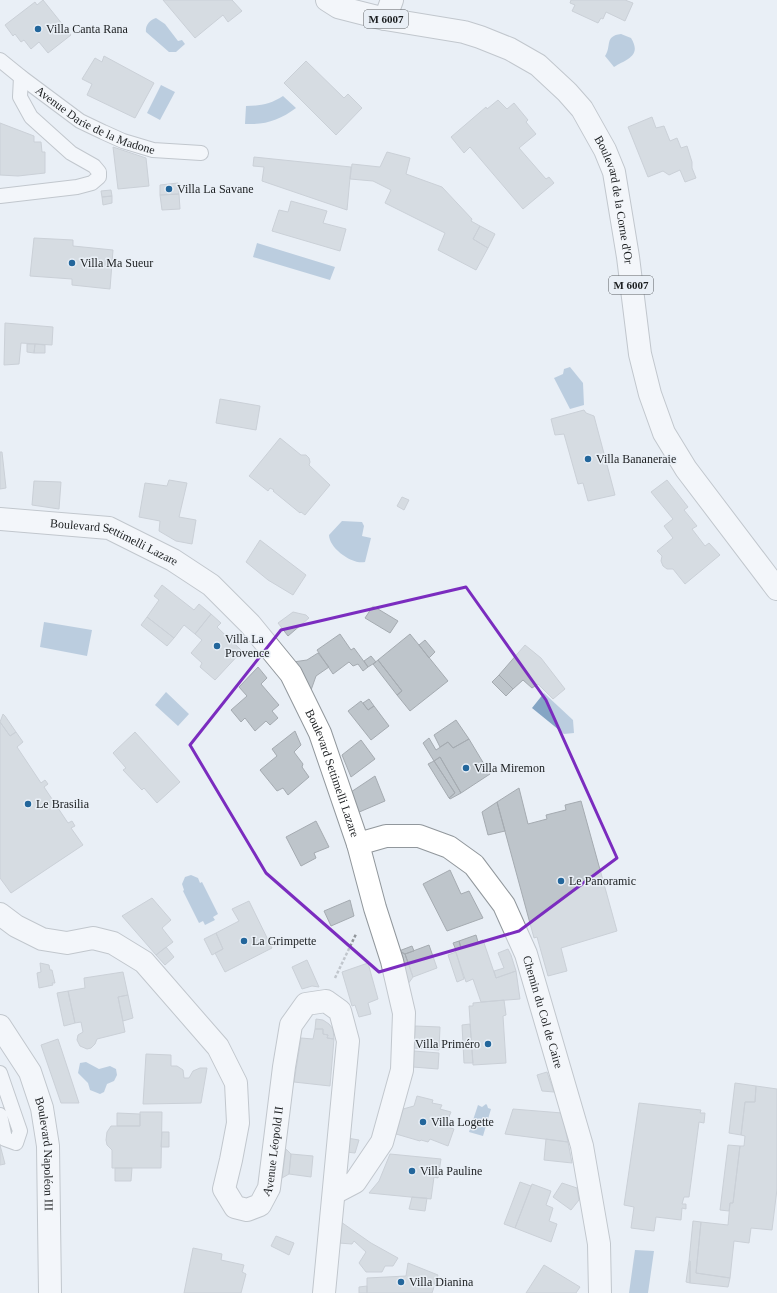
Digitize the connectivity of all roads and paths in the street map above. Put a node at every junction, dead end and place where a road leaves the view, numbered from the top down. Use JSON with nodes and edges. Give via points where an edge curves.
{"nodes":[{"id":1,"x":327,"y":0,"type":"edge"},
{"id":2,"x":388,"y":9,"type":"edge"},
{"id":3,"x":0,"y":60,"type":"edge"},
{"id":4,"x":21,"y":77,"type":"junction"},
{"id":5,"x":201,"y":153,"type":"dead end"},
{"id":6,"x":0,"y":196,"type":"edge"},
{"id":7,"x":0,"y":519,"type":"edge"},
{"id":8,"x":777,"y":589,"type":"edge"},
{"id":9,"x":358,"y":844,"type":"junction"},
{"id":10,"x":0,"y":914,"type":"edge"},
{"id":11,"x":358,"y":929,"type":"dead end"},
{"id":12,"x":334,"y":981,"type":"dead end"},
{"id":13,"x":2,"y":1036,"type":"edge"},
{"id":14,"x":0,"y":1073,"type":"edge"},
{"id":15,"x":0,"y":1115,"type":"edge"},
{"id":16,"x":334,"y":1193,"type":"junction"},
{"id":17,"x":50,"y":1293,"type":"edge"},
{"id":18,"x":324,"y":1293,"type":"edge"},
{"id":19,"x":600,"y":1293,"type":"edge"}],
"edges":[{"from":1,"to":2,"type":"street","name":"Boulevard de la Corne d'Or","number":"M 6007","via":[[338,7]]},
{"from":2,"to":8,"type":"street","name":"Boulevard de la Corne d'Or","number":"M 6007","via":[[480,37],[510,49],[538,65],[568,92],[582,109],[614,172],[640,354],[650,394],[664,433],[686,469]]},
{"from":3,"to":4,"type":"lane","name":"Avenue Darie de la Madone"},
{"from":4,"to":5,"type":"lane","name":"Avenue Darie de la Madone","via":[[80,121],[123,141],[153,150]]},
{"from":4,"to":6,"type":"lane","via":[[20,97],[31,117],[71,153],[94,166],[99,172],[92,183],[77,187]]},
{"from":7,"to":9,"type":"street","name":"Boulevard Settimelli Lazare","via":[[109,528],[173,560],[211,585],[250,624],[291,674],[320,733]]},
{"from":9,"to":16,"type":"street","name":"Boulevard Settimelli Lazare","via":[[392,961],[404,1013],[402,1070],[382,1142],[355,1182]]},
{"from":9,"to":19,"type":"street","name":"Chemin du Col de Caire","via":[[386,836],[419,836],[448,847],[474,865],[504,905],[526,954],[582,1146],[599,1244]]},
{"from":10,"to":16,"type":"street","name":"Avenue Léopold II","via":[[16,926],[42,939],[67,943],[93,938],[113,943],[144,962],[218,1047],[236,1083],[238,1123],[224,1189],[235,1207],[247,1210],[260,1204],[269,1188],[291,1026],[306,1004],[326,1001],[340,1011],[348,1041]]},
{"from":11,"to":12,"type":"path"},
{"from":13,"to":17,"type":"street","name":"Boulevard Napoléon III","via":[[30,1072],[42,1108],[48,1146]]},
{"from":14,"to":15,"type":"lane","via":[[20,1131],[16,1143],[5,1139]]},
{"from":16,"to":18,"type":"street","name":"Avenue Léopold II"}]}
